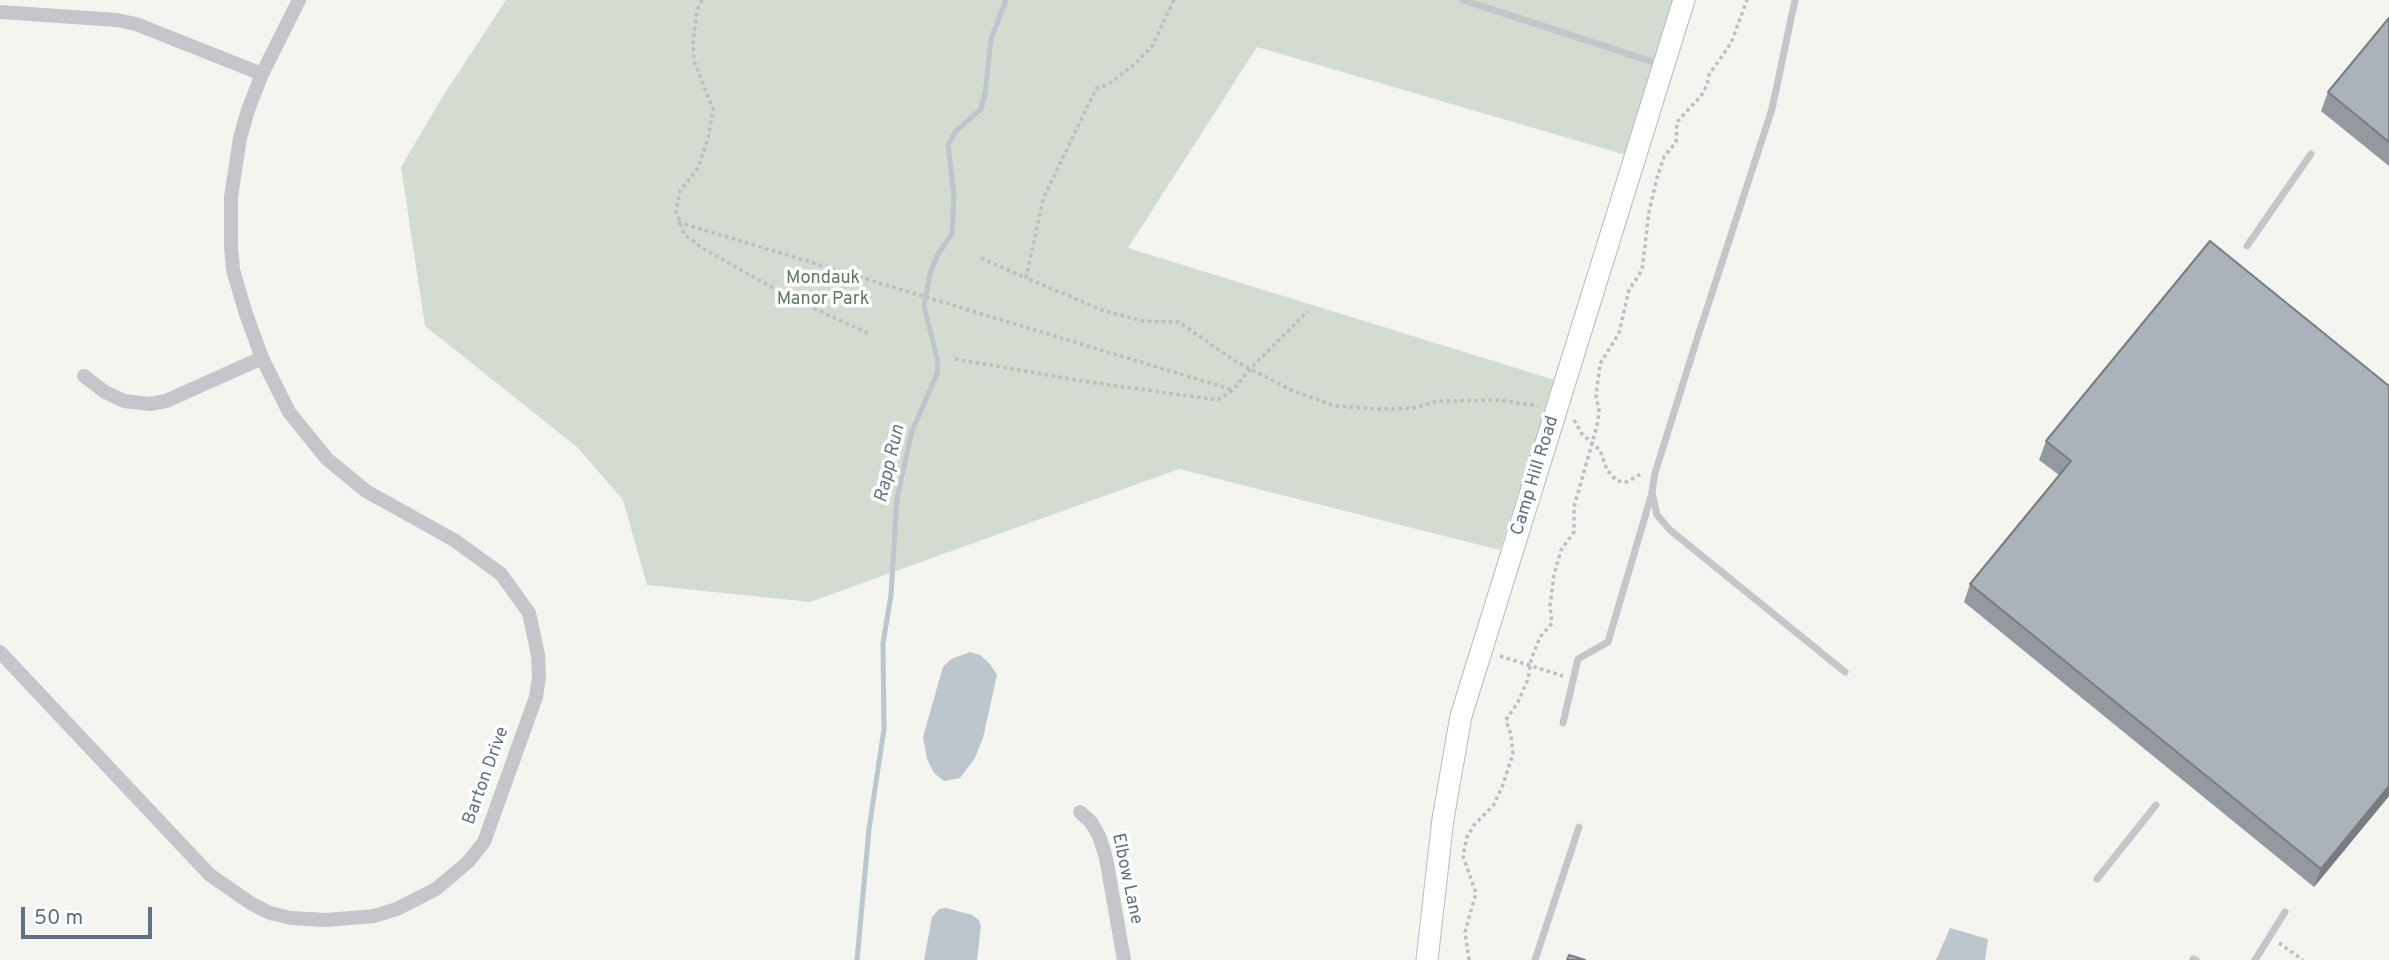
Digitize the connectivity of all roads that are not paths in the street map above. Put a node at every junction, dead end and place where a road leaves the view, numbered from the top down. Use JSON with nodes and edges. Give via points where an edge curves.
{"nodes":[{"id":1,"x":299,"y":0,"type":"edge"},
{"id":2,"x":1463,"y":0,"type":"edge"},
{"id":3,"x":1684,"y":0,"type":"edge"},
{"id":4,"x":1796,"y":0,"type":"edge"},
{"id":5,"x":0,"y":12,"type":"edge"},
{"id":6,"x":1664,"y":65,"type":"junction"},
{"id":7,"x":262,"y":74,"type":"junction"},
{"id":8,"x":2311,"y":154,"type":"dead end"},
{"id":9,"x":2247,"y":246,"type":"dead end"},
{"id":10,"x":262,"y":358,"type":"junction"},
{"id":11,"x":84,"y":376,"type":"dead end"},
{"id":12,"x":1652,"y":492,"type":"junction"},
{"id":13,"x":0,"y":652,"type":"edge"},
{"id":14,"x":1845,"y":672,"type":"dead end"},
{"id":15,"x":1563,"y":723,"type":"dead end"},
{"id":16,"x":2156,"y":805,"type":"dead end"},
{"id":17,"x":1080,"y":812,"type":"dead end"},
{"id":18,"x":1579,"y":827,"type":"dead end"},
{"id":19,"x":2097,"y":879,"type":"dead end"},
{"id":20,"x":2286,"y":912,"type":"dead end"},
{"id":21,"x":1124,"y":960,"type":"edge"},
{"id":22,"x":1427,"y":960,"type":"edge"},
{"id":23,"x":1535,"y":960,"type":"edge"},
{"id":24,"x":2255,"y":960,"type":"edge"}],
"edges":[{"from":1,"to":7,"type":"street","name":"Barton Drive"},
{"from":2,"to":6,"type":"lane"},
{"from":3,"to":6,"type":"street","name":"Camp Hill Road"},
{"from":4,"to":12,"type":"lane","via":[[1772,109]]},
{"from":5,"to":7,"type":"street","via":[[136,24]]},
{"from":6,"to":22,"type":"street","name":"Camp Hill Road","via":[[1461,716],[1443,819]]},
{"from":7,"to":10,"type":"street","name":"Barton Drive","via":[[240,138],[231,197],[231,246],[239,292]]},
{"from":8,"to":9,"type":"lane"},
{"from":10,"to":11,"type":"street","via":[[150,404],[124,401]]},
{"from":10,"to":13,"type":"street","name":"Barton Drive","via":[[289,412],[327,459],[366,491],[454,540],[501,574],[530,613],[538,654],[536,697],[484,842],[468,862],[436,889],[374,916],[309,920],[270,913],[210,875]]},
{"from":12,"to":14,"type":"lane","via":[[1657,515],[1670,530]]},
{"from":12,"to":15,"type":"lane","via":[[1608,642],[1578,660]]},
{"from":16,"to":19,"type":"lane"},
{"from":17,"to":21,"type":"street","name":"Elbow Lane","via":[[1099,836],[1106,858]]},
{"from":18,"to":23,"type":"lane"},
{"from":20,"to":24,"type":"lane"}]}
